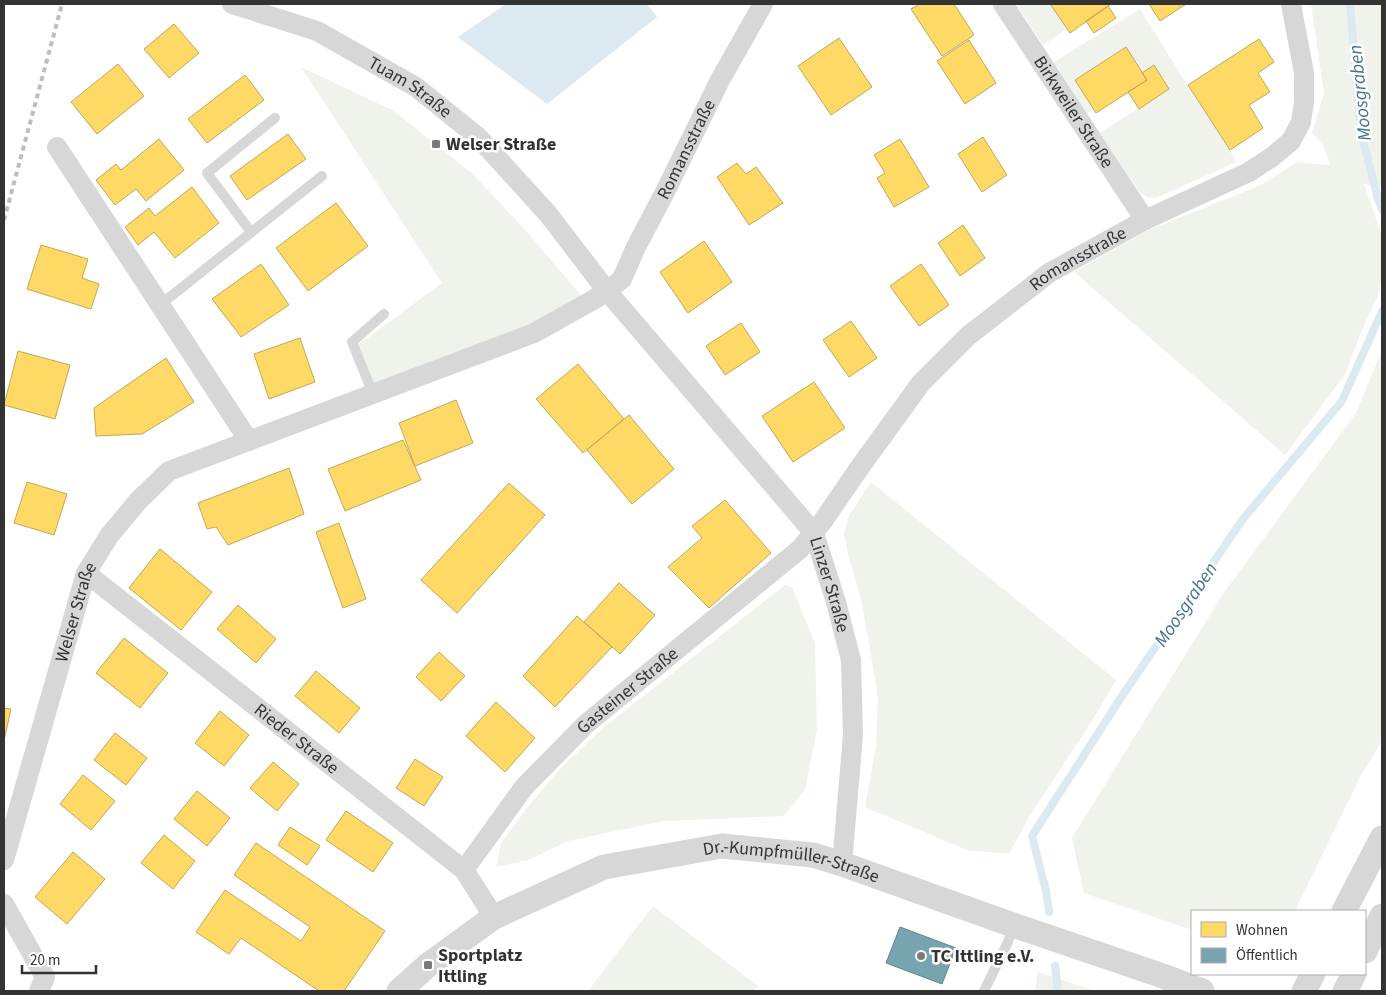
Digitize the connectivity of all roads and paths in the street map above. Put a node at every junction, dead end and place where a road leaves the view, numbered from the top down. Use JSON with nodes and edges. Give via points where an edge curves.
{"nodes":[{"id":1,"x":232,"y":4,"type":"edge"},
{"id":2,"x":763,"y":4,"type":"edge"},
{"id":3,"x":1003,"y":4,"type":"edge"},
{"id":4,"x":1291,"y":4,"type":"edge"},
{"id":5,"x":275,"y":118,"type":"dead end"},
{"id":6,"x":57,"y":147,"type":"dead end"},
{"id":7,"x":322,"y":176,"type":"dead end"},
{"id":8,"x":1145,"y":220,"type":"junction"},
{"id":9,"x":251,"y":232,"type":"junction"},
{"id":10,"x":607,"y":291,"type":"junction"},
{"id":11,"x":160,"y":305,"type":"junction"},
{"id":12,"x":384,"y":314,"type":"dead end"},
{"id":13,"x":372,"y":394,"type":"junction"},
{"id":14,"x":249,"y":441,"type":"junction"},
{"id":15,"x":814,"y":534,"type":"junction"},
{"id":16,"x":86,"y":573,"type":"junction"},
{"id":17,"x":1382,"y":838,"type":"edge"},
{"id":18,"x":4,"y":860,"type":"edge"},
{"id":19,"x":842,"y":864,"type":"junction"},
{"id":20,"x":464,"y":870,"type":"junction"},
{"id":21,"x":4,"y":904,"type":"edge"},
{"id":22,"x":1345,"y":910,"type":"edge"},
{"id":23,"x":1382,"y":916,"type":"edge"},
{"id":24,"x":494,"y":917,"type":"junction"},
{"id":25,"x":1013,"y":925,"type":"junction"},
{"id":26,"x":1366,"y":949,"type":"edge"},
{"id":27,"x":1312,"y":975,"type":"edge"},
{"id":28,"x":1353,"y":975,"type":"edge"},
{"id":29,"x":39,"y":991,"type":"edge"},
{"id":30,"x":399,"y":991,"type":"edge"},
{"id":31,"x":984,"y":991,"type":"edge"},
{"id":32,"x":1202,"y":991,"type":"edge"},
{"id":33,"x":1304,"y":991,"type":"edge"},
{"id":34,"x":1345,"y":991,"type":"edge"}],
"edges":[{"from":1,"to":10,"type":"street","name":"Tuam Straße","via":[[317,31],[416,87],[478,137],[548,214]]},
{"from":2,"to":10,"type":"street","name":"Romansstraße","via":[[720,80],[622,279]]},
{"from":3,"to":8,"type":"street","name":"Birkweiler Straße"},
{"from":4,"to":8,"type":"street","name":"Romansstraße","via":[[1304,73],[1304,102],[1301,122],[1290,141],[1249,172]]},
{"from":5,"to":9,"type":"lane","via":[[207,173]]},
{"from":6,"to":11,"type":"street"},
{"from":7,"to":9,"type":"lane"},
{"from":8,"to":15,"type":"street","name":"Romansstraße","via":[[1049,273],[968,336],[921,383]]},
{"from":9,"to":11,"type":"lane"},
{"from":10,"to":13,"type":"street","name":"Welser Straße","via":[[534,333]]},
{"from":10,"to":15,"type":"street","name":"Linzer Straße"},
{"from":11,"to":14,"type":"street"},
{"from":12,"to":13,"type":"lane","via":[[352,342]]},
{"from":13,"to":14,"type":"street","name":"Welser Straße"},
{"from":14,"to":16,"type":"street","name":"Welser Straße","via":[[169,471],[138,500],[109,536]]},
{"from":15,"to":19,"type":"street","name":"Linzer Straße","via":[[851,660],[854,735]]},
{"from":15,"to":20,"type":"street","name":"Gasteiner Straße","via":[[800,549],[586,724],[524,787]]},
{"from":16,"to":18,"type":"street","name":"Welser Straße"},
{"from":16,"to":20,"type":"street","name":"Rieder Straße"},
{"from":17,"to":22,"type":"street"},
{"from":19,"to":24,"type":"street","name":"Dr.-Kumpfmüller-Straße","via":[[813,855],[722,846],[604,867]]},
{"from":19,"to":25,"type":"street","name":"Dr.-Kumpfmüller-Straße"},
{"from":20,"to":24,"type":"street","name":"Rieder Straße"},
{"from":21,"to":29,"type":"street","via":[[45,977]]},
{"from":23,"to":26,"type":"street"},
{"from":24,"to":30,"type":"street","name":"Dr.-Kumpfmüller-Straße","via":[[428,965]]},
{"from":25,"to":31,"type":"lane"},
{"from":25,"to":32,"type":"street","name":"Dr.-Kumpfmüller-Straße"},
{"from":27,"to":33,"type":"street"},
{"from":28,"to":34,"type":"street"}]}
